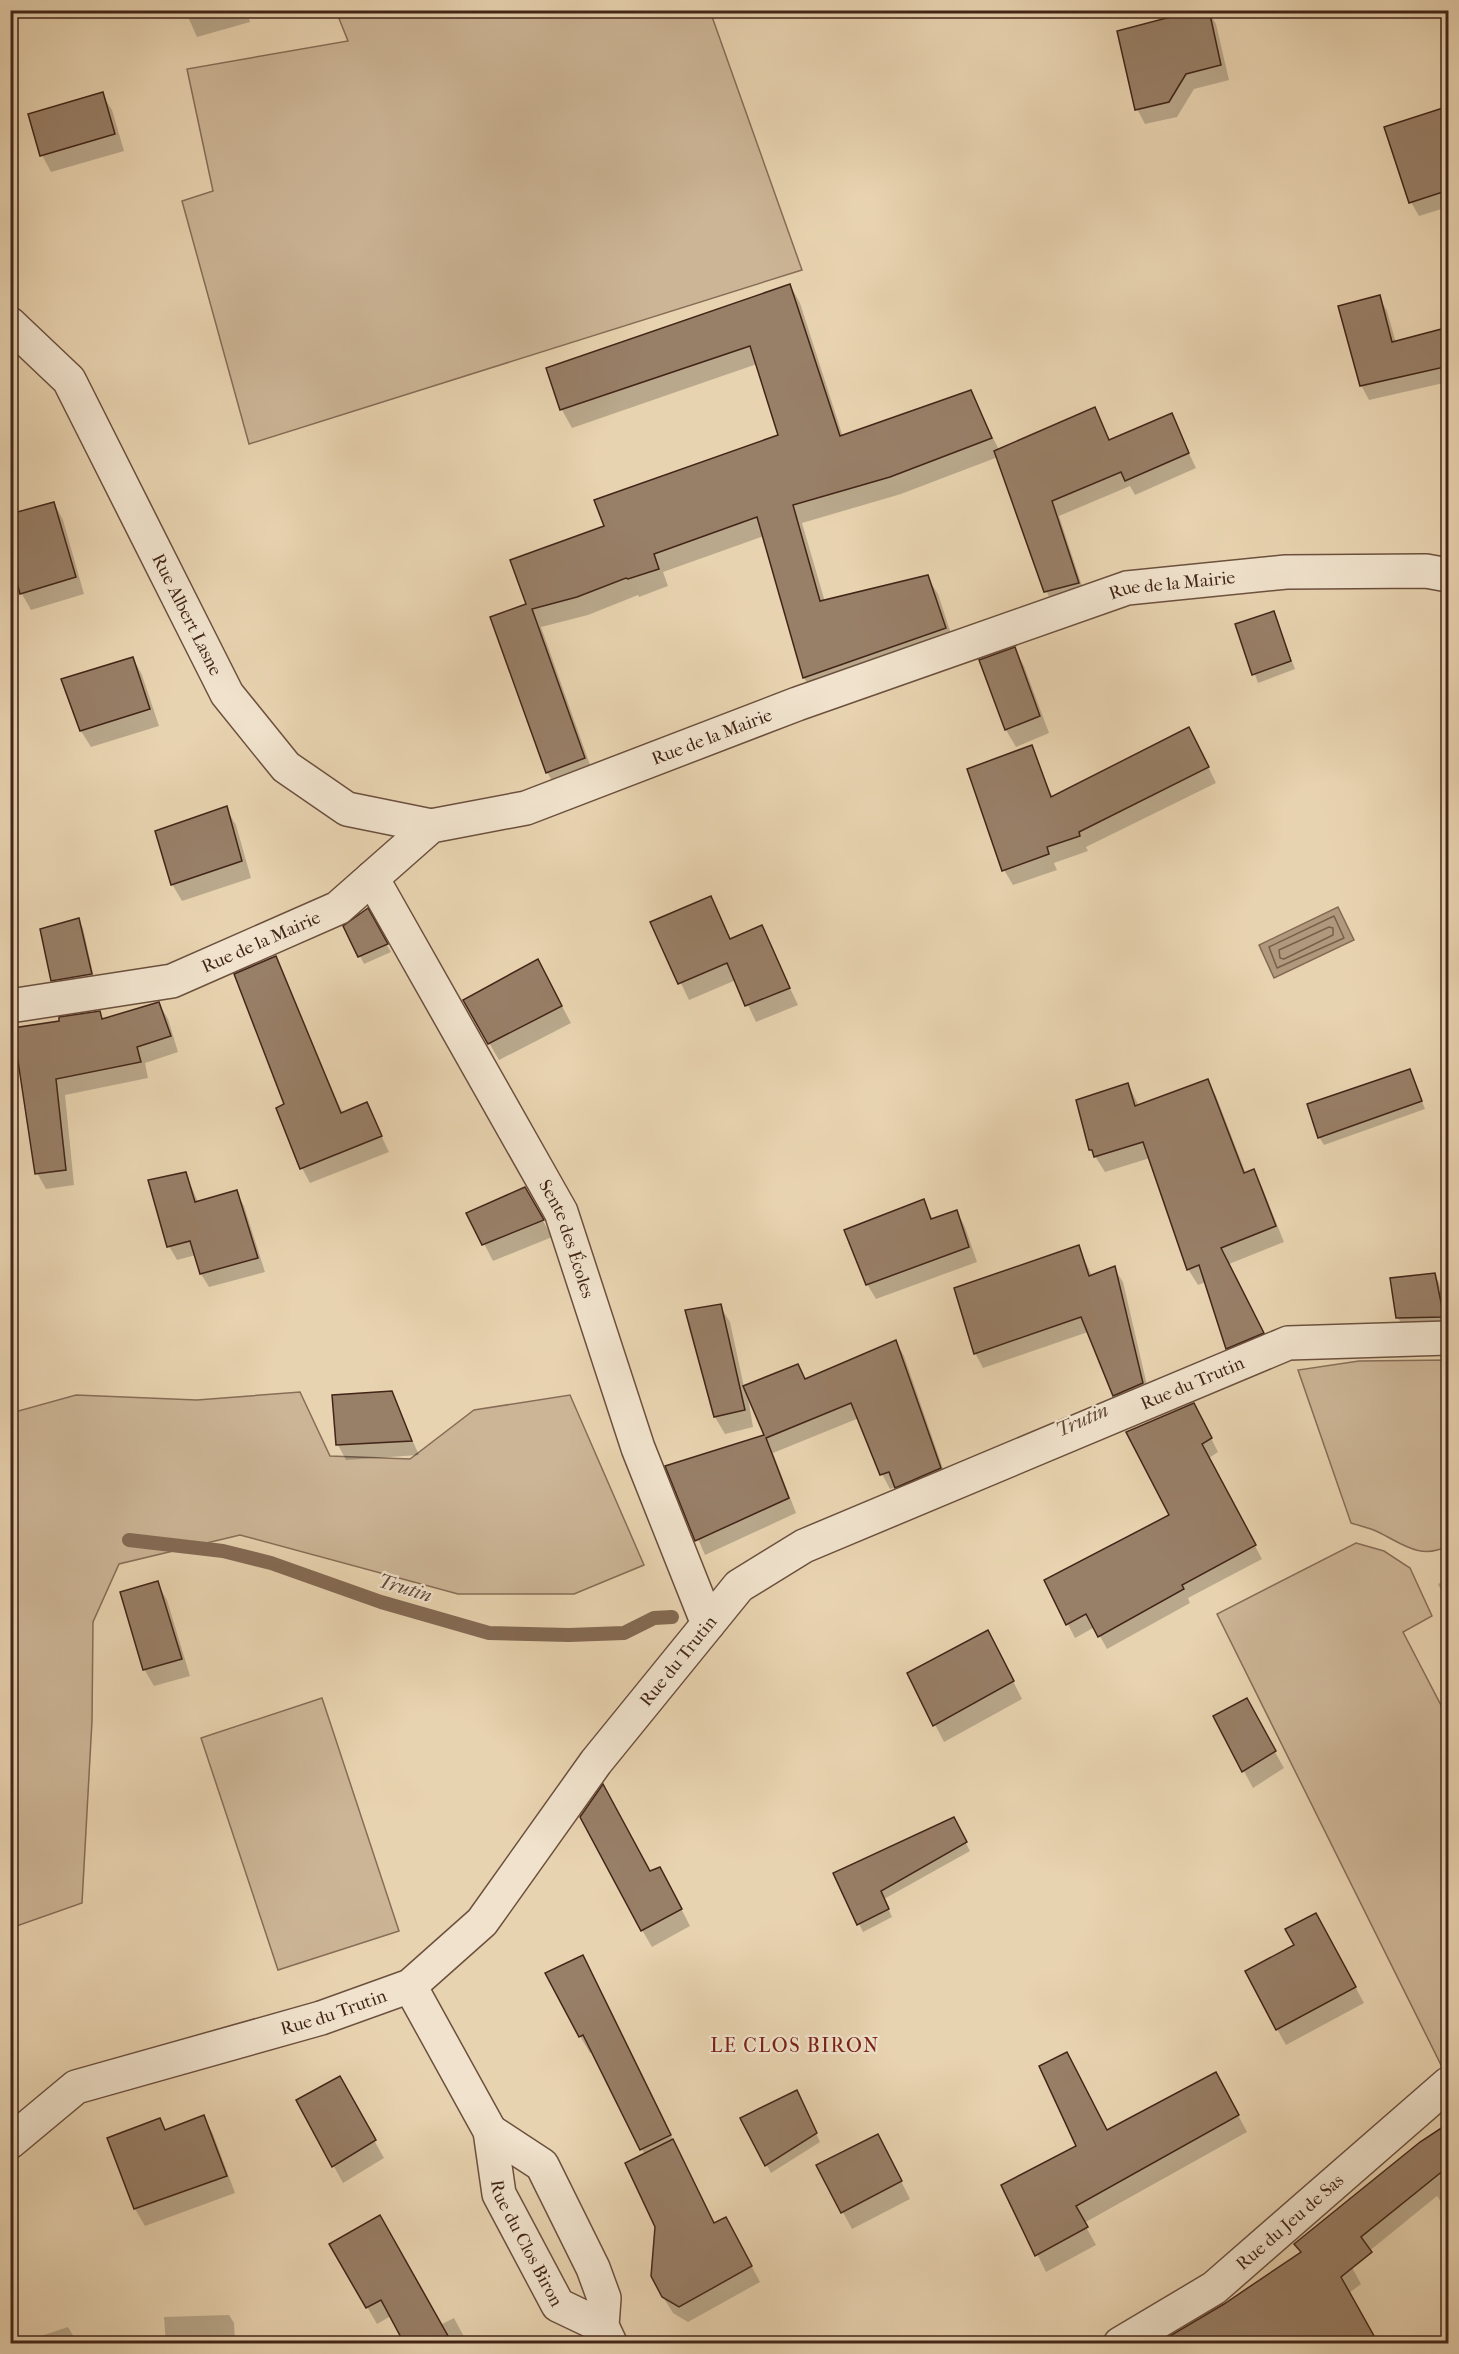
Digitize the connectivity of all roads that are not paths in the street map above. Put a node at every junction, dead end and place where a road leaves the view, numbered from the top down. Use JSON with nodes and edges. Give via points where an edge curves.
{"nodes":[{"id":1,"x":10,"y":324,"type":"edge"},
{"id":2,"x":1449,"y":575,"type":"edge"},
{"id":3,"x":431,"y":826,"type":"junction"},
{"id":4,"x":372,"y":878,"type":"junction"},
{"id":5,"x":10,"y":1006,"type":"edge"},
{"id":6,"x":1449,"y":1338,"type":"edge"},
{"id":7,"x":708,"y":1624,"type":"junction"},
{"id":8,"x":410,"y":1986,"type":"junction"},
{"id":9,"x":1449,"y":2084,"type":"edge"},
{"id":10,"x":490,"y":2131,"type":"junction"},
{"id":11,"x":10,"y":2142,"type":"edge"},
{"id":12,"x":606,"y":2335,"type":"edge"},
{"id":13,"x":1120,"y":2343,"type":"edge"}],
"edges":[{"from":1,"to":3,"type":"street","name":"Rue Albert Lasne","via":[[69,380],[227,694],[286,767],[347,809]]},
{"from":2,"to":3,"type":"street","name":"Rue de la Mairie","via":[[1426,571],[1286,572],[1127,588],[797,704],[526,808]]},
{"from":3,"to":4,"type":"street","name":"Rue de la Mairie"},
{"from":4,"to":5,"type":"street","name":"Rue de la Mairie","via":[[338,908],[172,981]]},
{"from":4,"to":7,"type":"street","name":"Sente des Écoles","via":[[561,1212],[638,1448]]},
{"from":6,"to":7,"type":"street","name":"Rue du Trutin","via":[[1288,1343],[804,1546],[739,1586]]},
{"from":7,"to":8,"type":"street","name":"Rue du Trutin","via":[[596,1762],[482,1922]]},
{"from":8,"to":10,"type":"street","name":"Rue du Clos Biron"},
{"from":8,"to":11,"type":"street","name":"Rue du Trutin","via":[[321,2018],[76,2087]]},
{"from":9,"to":13,"type":"street","name":"Rue du Jeu de Sas","via":[[1214,2288]]},
{"from":10,"to":12,"type":"street","name":"Rue du Clos Biron","via":[[499,2194],[558,2305]]},
{"from":10,"to":12,"type":"street","name":"Rue du Clos Biron","via":[[542,2165],[593,2268],[604,2298]]}]}
